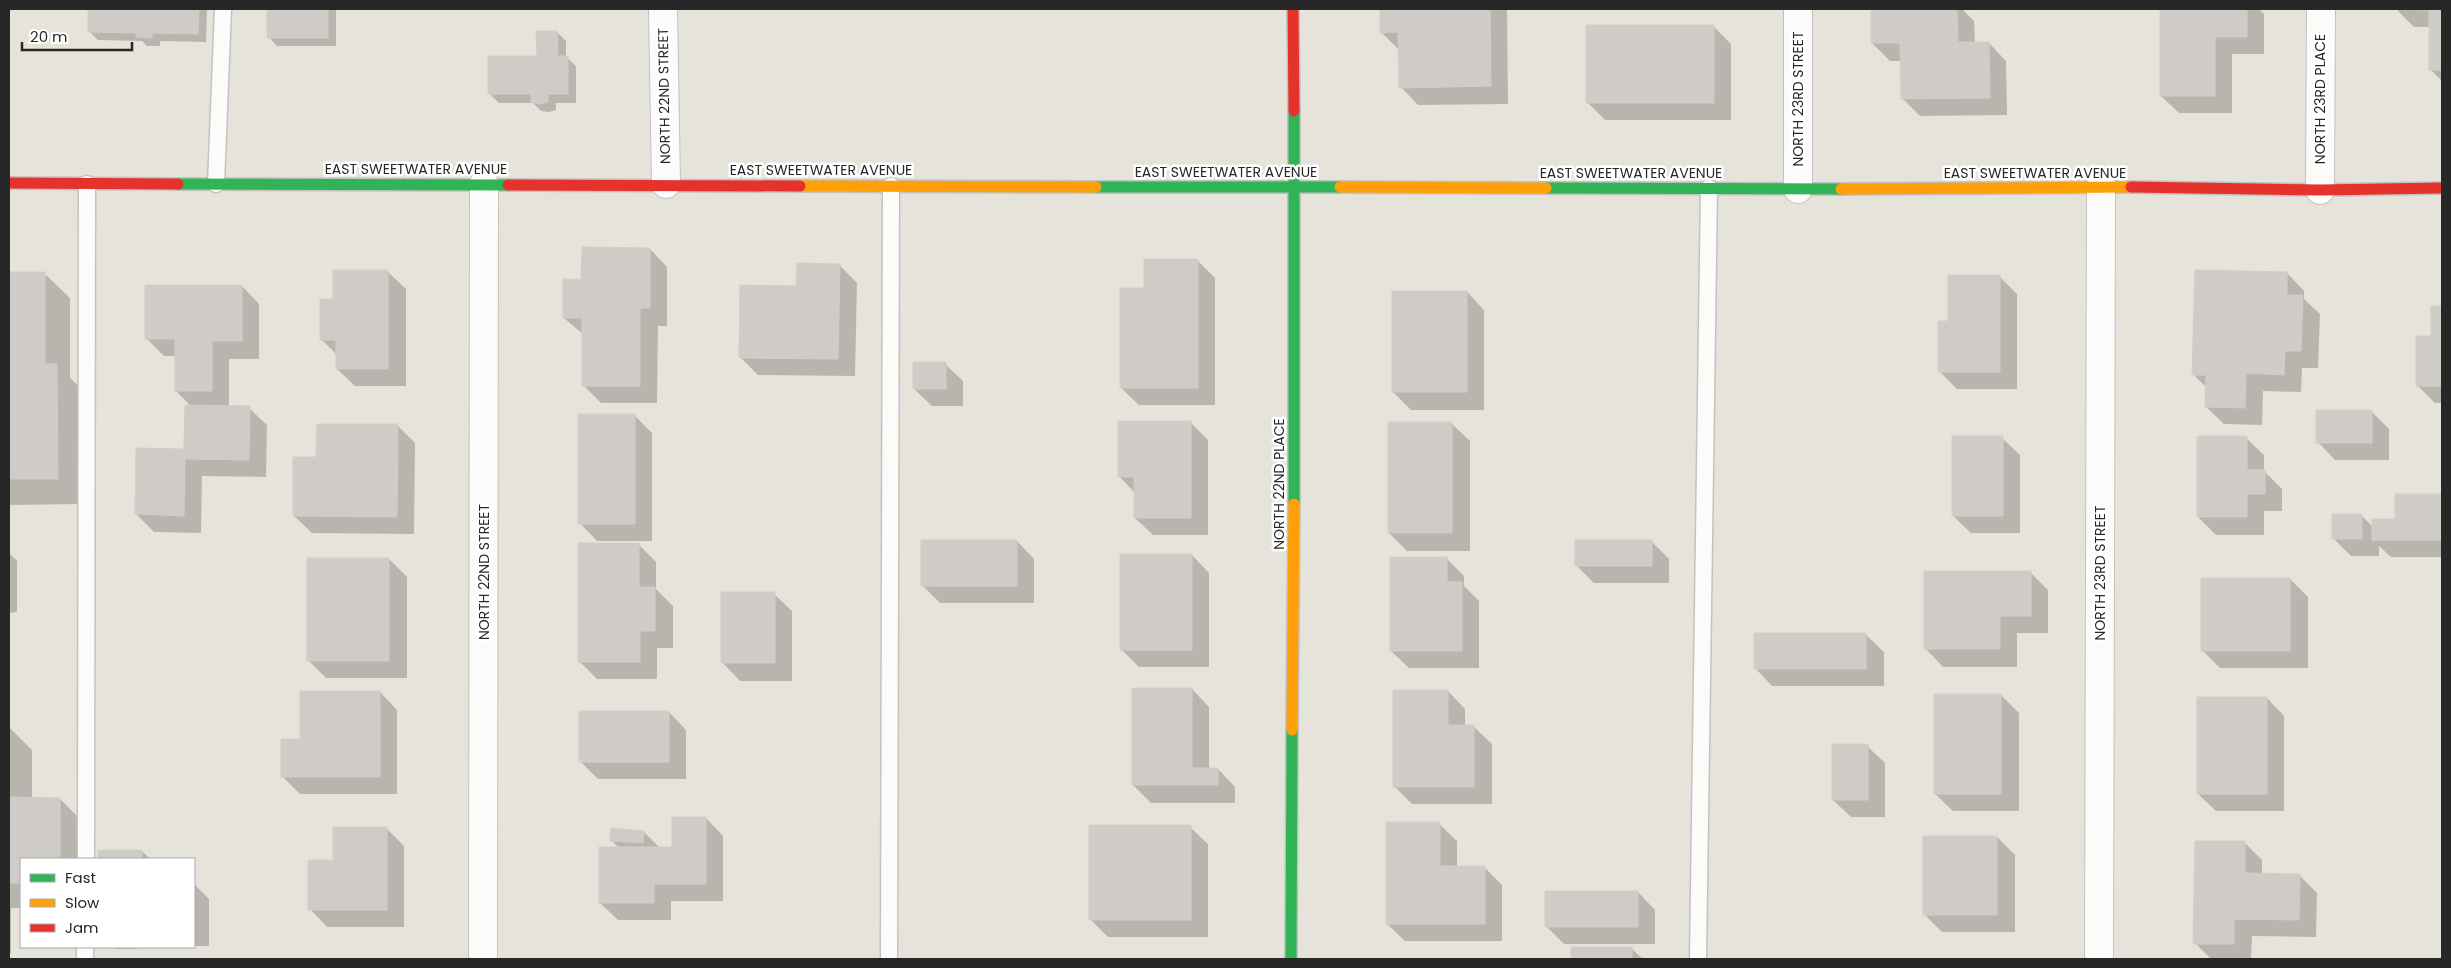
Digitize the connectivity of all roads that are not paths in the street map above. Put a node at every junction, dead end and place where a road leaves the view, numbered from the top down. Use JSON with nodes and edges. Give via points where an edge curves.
{"nodes":[{"id":1,"x":223,"y":9,"type":"edge"},
{"id":2,"x":663,"y":9,"type":"edge"},
{"id":3,"x":1293,"y":9,"type":"edge"},
{"id":4,"x":1798,"y":9,"type":"edge"},
{"id":5,"x":2321,"y":9,"type":"edge"},
{"id":6,"x":9,"y":183,"type":"edge"},
{"id":7,"x":87,"y":184,"type":"junction"},
{"id":8,"x":216,"y":184,"type":"junction"},
{"id":9,"x":484,"y":184,"type":"junction"},
{"id":10,"x":666,"y":184,"type":"junction"},
{"id":11,"x":891,"y":186,"type":"junction"},
{"id":12,"x":1295,"y":187,"type":"junction"},
{"id":13,"x":1709,"y":188,"type":"junction"},
{"id":14,"x":2102,"y":188,"type":"junction"},
{"id":15,"x":2442,"y":188,"type":"edge"},
{"id":16,"x":1798,"y":189,"type":"junction"},
{"id":17,"x":2320,"y":190,"type":"junction"},
{"id":18,"x":86,"y":858,"type":"edge"},
{"id":19,"x":483,"y":959,"type":"edge"},
{"id":20,"x":890,"y":959,"type":"edge"},
{"id":21,"x":1291,"y":959,"type":"edge"},
{"id":22,"x":1698,"y":959,"type":"edge"},
{"id":23,"x":2099,"y":959,"type":"edge"}],
"edges":[{"from":1,"to":8,"type":"lane"},
{"from":2,"to":10,"type":"street","name":"NORTH 22ND STREET"},
{"from":3,"to":12,"type":"street","name":"NORTH 22ND PLACE"},
{"from":4,"to":16,"type":"street","name":"NORTH 23RD STREET"},
{"from":5,"to":17,"type":"street","name":"NORTH 23RD PLACE"},
{"from":6,"to":7,"type":"street","name":"EAST SWEETWATER AVENUE"},
{"from":7,"to":8,"type":"street","name":"EAST SWEETWATER AVENUE"},
{"from":7,"to":18,"type":"lane"},
{"from":8,"to":9,"type":"street","name":"EAST SWEETWATER AVENUE"},
{"from":9,"to":10,"type":"street","name":"EAST SWEETWATER AVENUE"},
{"from":9,"to":19,"type":"street","name":"NORTH 22ND STREET"},
{"from":10,"to":11,"type":"street","name":"EAST SWEETWATER AVENUE"},
{"from":11,"to":12,"type":"street","name":"EAST SWEETWATER AVENUE"},
{"from":11,"to":20,"type":"lane"},
{"from":12,"to":13,"type":"street","name":"EAST SWEETWATER AVENUE"},
{"from":12,"to":21,"type":"street","name":"NORTH 22ND PLACE"},
{"from":13,"to":16,"type":"street","name":"EAST SWEETWATER AVENUE"},
{"from":13,"to":22,"type":"lane"},
{"from":14,"to":16,"type":"street","name":"EAST SWEETWATER AVENUE"},
{"from":14,"to":17,"type":"street","name":"EAST SWEETWATER AVENUE"},
{"from":14,"to":23,"type":"street","name":"NORTH 23RD STREET"},
{"from":15,"to":17,"type":"street","name":"EAST SWEETWATER AVENUE"}]}
